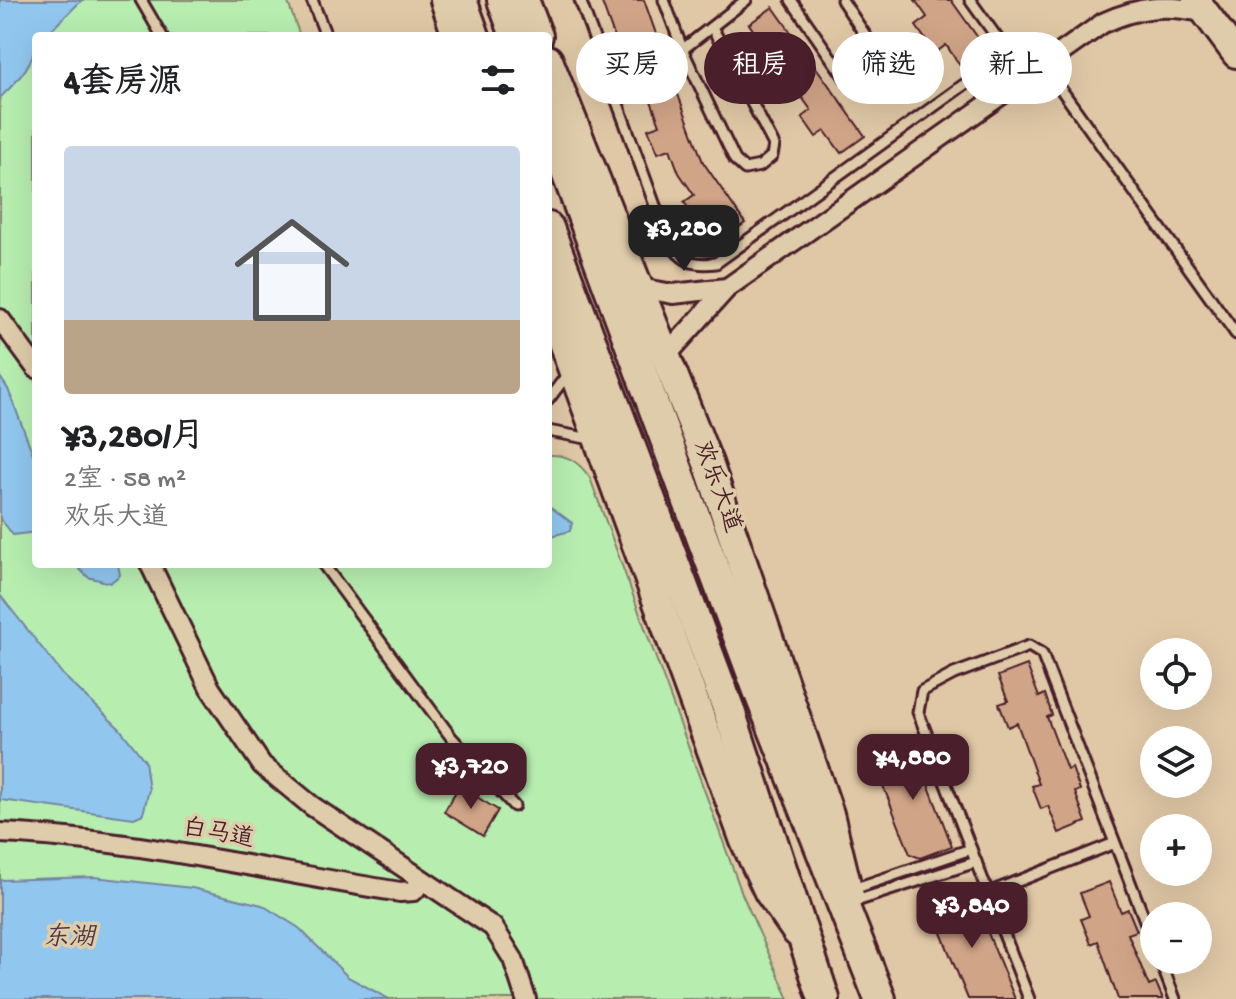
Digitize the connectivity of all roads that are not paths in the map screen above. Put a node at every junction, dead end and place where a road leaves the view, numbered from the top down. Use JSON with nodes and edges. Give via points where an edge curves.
{"nodes":[{"id":1,"x":141,"y":0,"type":"edge"},
{"id":2,"x":312,"y":0,"type":"edge"},
{"id":3,"x":445,"y":0,"type":"edge"},
{"id":4,"x":461,"y":0,"type":"edge"},
{"id":5,"x":503,"y":0,"type":"edge"},
{"id":6,"x":524,"y":0,"type":"edge"},
{"id":7,"x":580,"y":0,"type":"edge"},
{"id":8,"x":664,"y":0,"type":"edge"},
{"id":9,"x":746,"y":0,"type":"edge"},
{"id":10,"x":791,"y":0,"type":"edge"},
{"id":11,"x":842,"y":0,"type":"edge"},
{"id":12,"x":970,"y":0,"type":"edge"},
{"id":13,"x":1120,"y":0,"type":"edge"},
{"id":14,"x":1201,"y":6,"type":"edge"},
{"id":15,"x":1103,"y":23,"type":"junction"},
{"id":16,"x":712,"y":27,"type":"junction"},
{"id":17,"x":160,"y":32,"type":"edge"},
{"id":18,"x":324,"y":32,"type":"edge"},
{"id":19,"x":456,"y":32,"type":"edge"},
{"id":20,"x":473,"y":32,"type":"edge"},
{"id":21,"x":515,"y":32,"type":"edge"},
{"id":22,"x":536,"y":32,"type":"edge"},
{"id":23,"x":592,"y":32,"type":"edge"},
{"id":24,"x":676,"y":32,"type":"edge"},
{"id":25,"x":993,"y":32,"type":"edge"},
{"id":26,"x":1072,"y":44,"type":"edge"},
{"id":27,"x":688,"y":47,"type":"edge"},
{"id":28,"x":1236,"y":54,"type":"edge"},
{"id":29,"x":688,"y":61,"type":"edge"},
{"id":30,"x":552,"y":70,"type":"edge"},
{"id":31,"x":960,"y":88,"type":"edge"},
{"id":32,"x":618,"y":104,"type":"edge"},
{"id":33,"x":987,"y":104,"type":"edge"},
{"id":34,"x":1072,"y":104,"type":"edge"},
{"id":35,"x":552,"y":132,"type":"edge"},
{"id":36,"x":552,"y":239,"type":"edge"},
{"id":37,"x":640,"y":288,"type":"junction"},
{"id":38,"x":727,"y":288,"type":"junction"},
{"id":39,"x":552,"y":312,"type":"edge"},
{"id":40,"x":0,"y":319,"type":"edge"},
{"id":41,"x":1236,"y":334,"type":"edge"},
{"id":42,"x":666,"y":356,"type":"junction"},
{"id":43,"x":32,"y":363,"type":"edge"},
{"id":44,"x":572,"y":369,"type":"junction"},
{"id":45,"x":552,"y":395,"type":"edge"},
{"id":46,"x":552,"y":431,"type":"edge"},
{"id":47,"x":599,"y":442,"type":"junction"},
{"id":48,"x":152,"y":568,"type":"edge"},
{"id":49,"x":326,"y":568,"type":"edge"},
{"id":50,"x":514,"y":806,"type":"dead end"},
{"id":51,"x":0,"y":833,"type":"edge"},
{"id":52,"x":1115,"y":843,"type":"junction"},
{"id":53,"x":971,"y":849,"type":"junction"},
{"id":54,"x":976,"y":862,"type":"junction"},
{"id":55,"x":421,"y":882,"type":"junction"},
{"id":56,"x":988,"y":893,"type":"junction"},
{"id":57,"x":850,"y":906,"type":"junction"},
{"id":58,"x":1140,"y":908,"type":"edge"},
{"id":59,"x":803,"y":941,"type":"junction"},
{"id":60,"x":1165,"y":974,"type":"edge"},
{"id":61,"x":876,"y":988,"type":"edge"},
{"id":62,"x":823,"y":996,"type":"edge"},
{"id":63,"x":526,"y":999,"type":"edge"},
{"id":64,"x":1029,"y":999,"type":"edge"},
{"id":65,"x":1175,"y":999,"type":"edge"}],
"edges":[{"from":1,"to":17,"type":"lane"},
{"from":2,"to":18,"type":"lane"},
{"from":3,"to":19,"type":"main road"},
{"from":4,"to":20,"type":"highway"},
{"from":5,"to":21,"type":"highway"},
{"from":6,"to":22,"type":"main road"},
{"from":7,"to":23,"type":"lane"},
{"from":8,"to":24,"type":"lane"},
{"from":9,"to":16,"type":"lane"},
{"from":10,"to":11,"type":"lane","via":[[850,85],[859,87],[882,74],[885,65]]},
{"from":12,"to":25,"type":"lane"},
{"from":13,"to":15,"type":"street"},
{"from":14,"to":15,"type":"street","via":[[1158,5]]},
{"from":14,"to":28,"type":"main road"},
{"from":15,"to":26,"type":"street"},
{"from":16,"to":27,"type":"lane"},
{"from":16,"to":29,"type":"lane","via":[[774,145],[772,156],[760,166],[745,169],[735,160]]},
{"from":30,"to":37,"type":"main road","name":"欢乐大道"},
{"from":31,"to":32,"type":"lane","via":[[716,263],[695,266],[679,257],[668,241]]},
{"from":33,"to":38,"type":"street"},
{"from":34,"to":41,"type":"lane"},
{"from":35,"to":57,"type":"highway","name":"欢乐大道","via":[[761,696]]},
{"from":36,"to":59,"type":"highway","via":[[728,708]]},
{"from":37,"to":38,"type":"street","via":[[673,294]]},
{"from":37,"to":42,"type":"main road","name":"欢乐大道"},
{"from":38,"to":42,"type":"street"},
{"from":39,"to":44,"type":"main road"},
{"from":40,"to":43,"type":"street"},
{"from":42,"to":57,"type":"main road","name":"欢乐大道","via":[[829,814]]},
{"from":44,"to":45,"type":"lane"},
{"from":44,"to":47,"type":"main road"},
{"from":46,"to":47,"type":"lane"},
{"from":47,"to":59,"type":"main road","via":[[745,841],[769,892]]},
{"from":48,"to":55,"type":"street","via":[[210,688],[262,765]]},
{"from":49,"to":50,"type":"lane","via":[[451,737]]},
{"from":51,"to":55,"type":"street","name":"白马道","via":[[161,849],[400,892],[414,891]]},
{"from":52,"to":53,"type":"lane","via":[[1042,654],[1029,646],[922,691],[918,712]]},
{"from":52,"to":56,"type":"lane"},
{"from":52,"to":58,"type":"lane"},
{"from":53,"to":54,"type":"lane"},
{"from":53,"to":57,"type":"lane"},
{"from":54,"to":56,"type":"lane"},
{"from":54,"to":57,"type":"lane"},
{"from":55,"to":63,"type":"street","via":[[493,927],[513,959]]},
{"from":56,"to":64,"type":"lane"},
{"from":57,"to":61,"type":"highway","name":"欢乐大道"},
{"from":59,"to":62,"type":"highway"},
{"from":60,"to":65,"type":"lane"}]}
